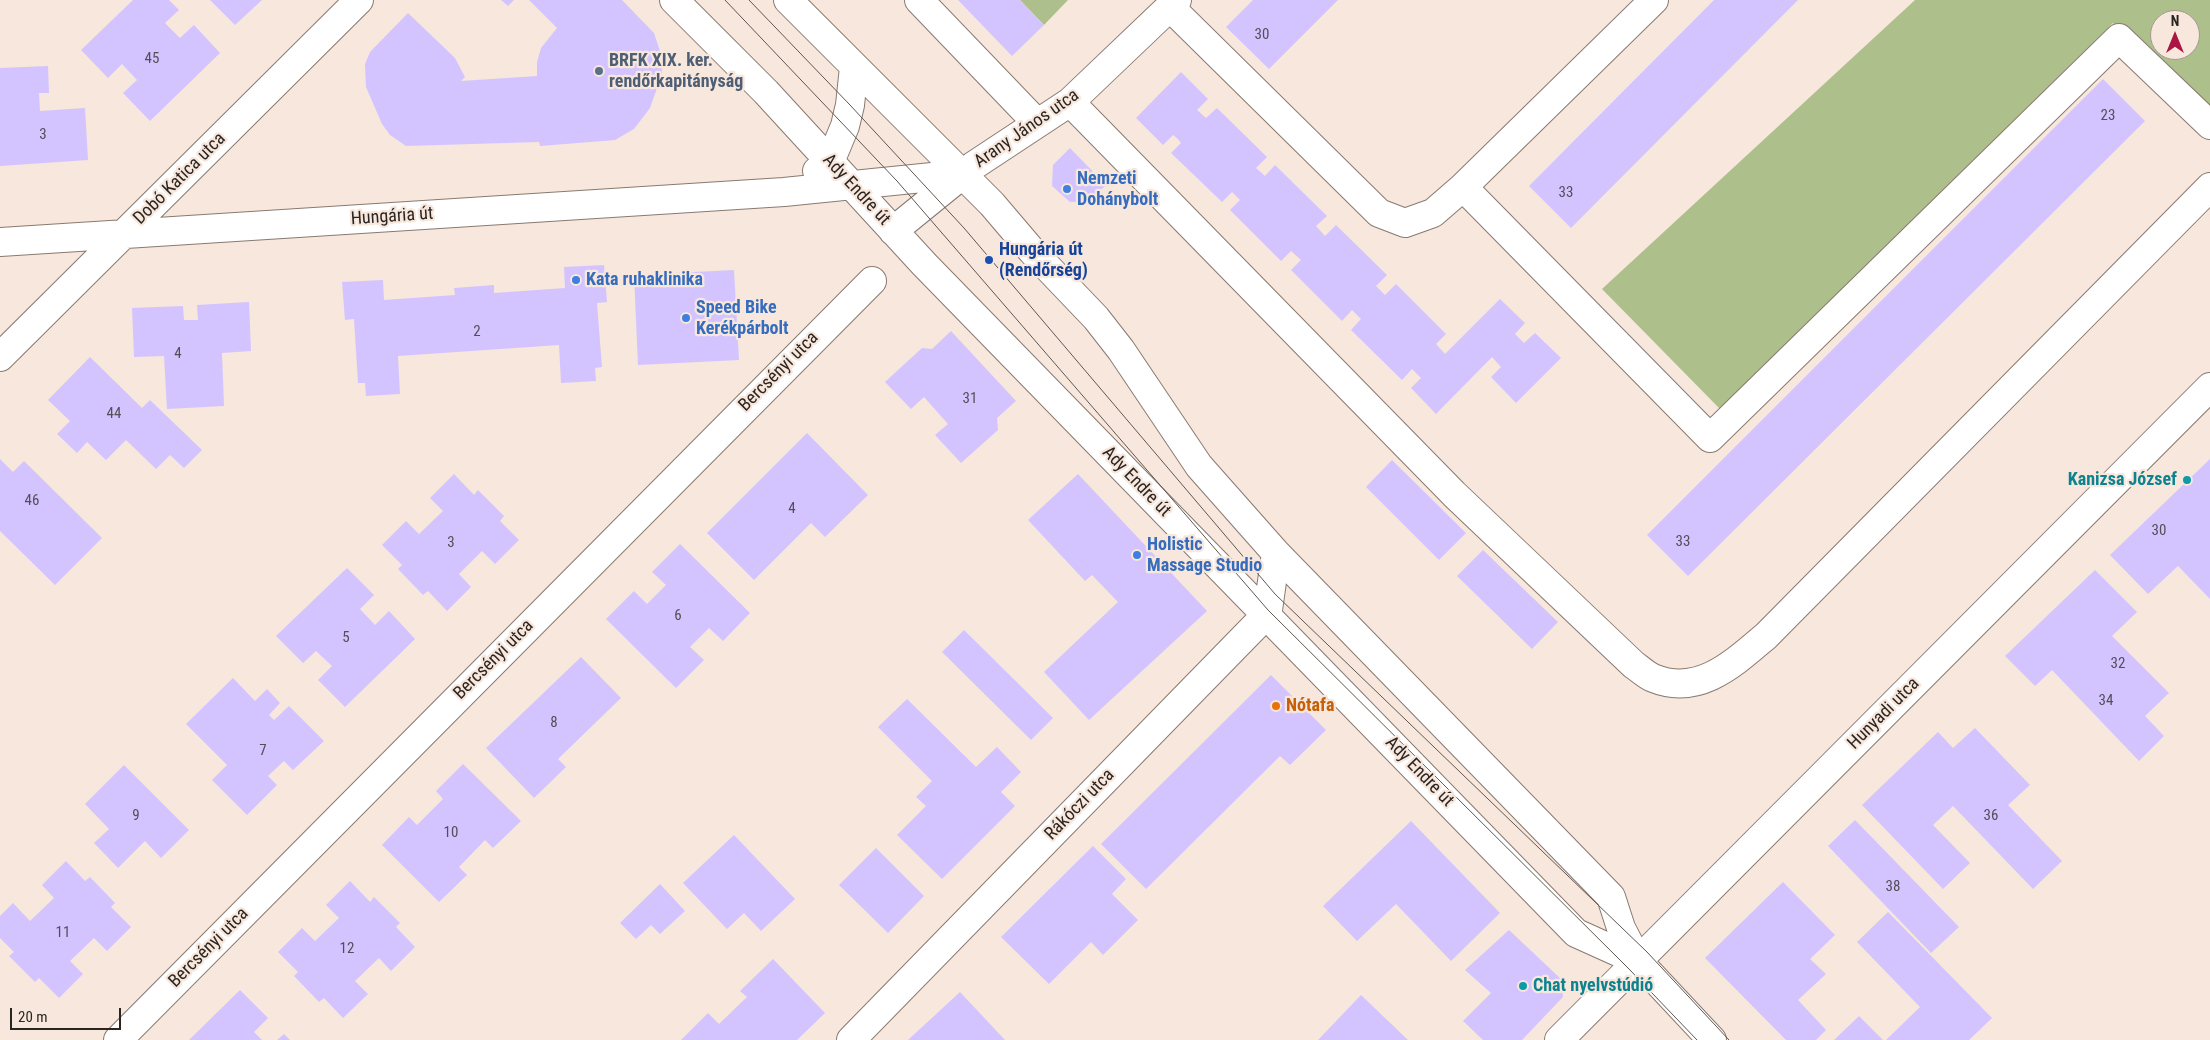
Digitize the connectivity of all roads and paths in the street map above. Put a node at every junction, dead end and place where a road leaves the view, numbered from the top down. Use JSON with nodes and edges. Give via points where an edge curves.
{"nodes":[{"id":1,"x":359,"y":0,"type":"edge"},
{"id":2,"x":674,"y":0,"type":"edge"},
{"id":3,"x":788,"y":0,"type":"edge"},
{"id":4,"x":919,"y":0,"type":"edge"},
{"id":5,"x":1654,"y":0,"type":"edge"},
{"id":6,"x":1174,"y":3,"type":"edge"},
{"id":7,"x":854,"y":68,"type":"junction"},
{"id":8,"x":1070,"y":102,"type":"junction"},
{"id":9,"x":1037,"y":123,"type":"junction"},
{"id":10,"x":2210,"y":125,"type":"edge"},
{"id":11,"x":830,"y":162,"type":"junction"},
{"id":12,"x":962,"y":174,"type":"junction"},
{"id":13,"x":850,"y":184,"type":"junction"},
{"id":14,"x":1463,"y":187,"type":"junction"},
{"id":15,"x":2210,"y":187,"type":"edge"},
{"id":16,"x":784,"y":192,"type":"junction"},
{"id":17,"x":893,"y":231,"type":"junction"},
{"id":18,"x":125,"y":234,"type":"junction"},
{"id":19,"x":0,"y":242,"type":"edge"},
{"id":20,"x":872,"y":281,"type":"dead end"},
{"id":21,"x":0,"y":357,"type":"edge"},
{"id":22,"x":2210,"y":387,"type":"edge"},
{"id":23,"x":1276,"y":553,"type":"junction"},
{"id":24,"x":1266,"y":615,"type":"junction"},
{"id":25,"x":1638,"y":961,"type":"junction"},
{"id":26,"x":118,"y":1040,"type":"edge"},
{"id":27,"x":851,"y":1040,"type":"edge"},
{"id":28,"x":1559,"y":1040,"type":"edge"},
{"id":29,"x":1712,"y":1040,"type":"edge"}],
"edges":[{"from":1,"to":18,"type":"street","name":"Dobó Katica utca"},
{"from":2,"to":11,"type":"street","name":"Ady Endre út"},
{"from":3,"to":7,"type":"street","name":"Ady Endre út"},
{"from":4,"to":9,"type":"street"},
{"from":5,"to":14,"type":"street"},
{"from":6,"to":8,"type":"street","name":"Arany János utca"},
{"from":6,"to":14,"type":"street","via":[[1378,213],[1404,223],[1433,213]]},
{"from":7,"to":11,"type":"street","via":[[845,126]]},
{"from":7,"to":12,"type":"street","name":"Ady Endre út"},
{"from":8,"to":9,"type":"street","name":"Arany János utca"},
{"from":8,"to":15,"type":"street","via":[[1454,494],[1634,665],[1652,678],[1671,683],[1696,682],[1725,670],[1766,636]]},
{"from":9,"to":12,"type":"street","name":"Arany János utca"},
{"from":10,"to":14,"type":"street","via":[[2120,38],[1710,438]]},
{"from":11,"to":13,"type":"street","name":"Ady Endre út"},
{"from":11,"to":16,"type":"street","name":"Hungária út"},
{"from":12,"to":13,"type":"street","name":"Hungária út"},
{"from":12,"to":17,"type":"street","name":"Arany János utca"},
{"from":12,"to":23,"type":"street","name":"Ady Endre út","via":[[1096,318],[1199,466]]},
{"from":13,"to":16,"type":"street","name":"Hungária út"},
{"from":13,"to":17,"type":"street","name":"Ady Endre út"},
{"from":16,"to":18,"type":"street","name":"Hungária út"},
{"from":17,"to":24,"type":"street","name":"Ady Endre út"},
{"from":18,"to":19,"type":"street","name":"Hungária út"},
{"from":18,"to":21,"type":"street","name":"Dobó Katica utca"},
{"from":20,"to":26,"type":"street","name":"Bercsényi utca"},
{"from":22,"to":25,"type":"street","name":"Hunyadi utca"},
{"from":23,"to":24,"type":"street"},
{"from":23,"to":25,"type":"street","name":"Ady Endre út","via":[[1611,897],[1621,928]]},
{"from":24,"to":25,"type":"street","name":"Ady Endre út","via":[[1576,933]]},
{"from":24,"to":27,"type":"street","name":"Rákóczi utca"},
{"from":25,"to":28,"type":"street","name":"Hunyadi utca"},
{"from":25,"to":29,"type":"street","name":"Ady Endre út"}]}
